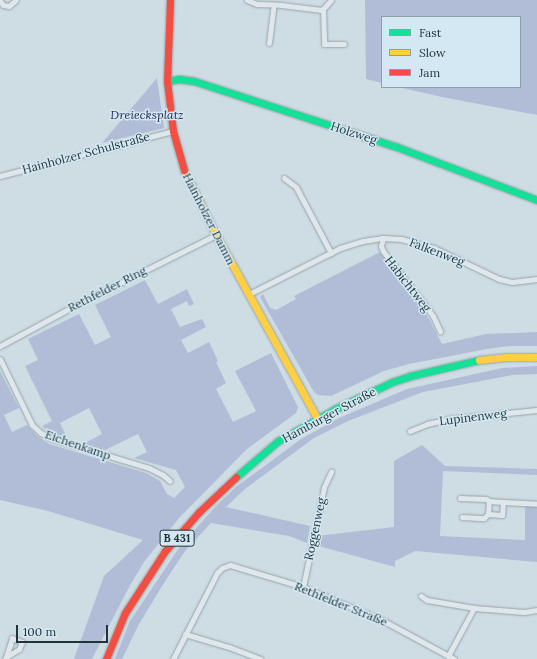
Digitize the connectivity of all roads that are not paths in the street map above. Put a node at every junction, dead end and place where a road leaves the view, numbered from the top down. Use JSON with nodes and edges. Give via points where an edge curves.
{"nodes":[{"id":1,"x":16,"y":0,"type":"edge"},
{"id":2,"x":170,"y":0,"type":"edge"},
{"id":3,"x":247,"y":0,"type":"edge"},
{"id":4,"x":331,"y":0,"type":"edge"},
{"id":5,"x":0,"y":1,"type":"edge"},
{"id":6,"x":274,"y":5,"type":"junction"},
{"id":7,"x":324,"y":9,"type":"junction"},
{"id":8,"x":269,"y":43,"type":"dead end"},
{"id":9,"x":344,"y":44,"type":"dead end"},
{"id":10,"x":167,"y":81,"type":"junction"},
{"id":11,"x":173,"y":131,"type":"junction"},
{"id":12,"x":0,"y":176,"type":"edge"},
{"id":13,"x":284,"y":178,"type":"dead end"},
{"id":14,"x":537,"y":200,"type":"edge"},
{"id":15,"x":216,"y":235,"type":"junction"},
{"id":16,"x":383,"y":238,"type":"junction"},
{"id":17,"x":331,"y":253,"type":"junction"},
{"id":18,"x":537,"y":279,"type":"edge"},
{"id":19,"x":249,"y":294,"type":"junction"},
{"id":20,"x":440,"y":330,"type":"dead end"},
{"id":21,"x":0,"y":346,"type":"edge"},
{"id":22,"x":537,"y":357,"type":"edge"},
{"id":23,"x":0,"y":359,"type":"edge"},
{"id":24,"x":537,"y":410,"type":"edge"},
{"id":25,"x":317,"y":418,"type":"junction"},
{"id":26,"x":410,"y":431,"type":"dead end"},
{"id":27,"x":331,"y":472,"type":"dead end"},
{"id":28,"x":170,"y":481,"type":"dead end"},
{"id":29,"x":460,"y":498,"type":"dead end"},
{"id":30,"x":488,"y":501,"type":"junction"},
{"id":31,"x":503,"y":502,"type":"junction"},
{"id":32,"x":537,"y":504,"type":"edge"},
{"id":33,"x":488,"y":514,"type":"junction"},
{"id":34,"x":462,"y":517,"type":"dead end"},
{"id":35,"x":303,"y":587,"type":"junction"},
{"id":36,"x":421,"y":596,"type":"dead end"},
{"id":37,"x":474,"y":608,"type":"junction"},
{"id":38,"x":537,"y":610,"type":"edge"},
{"id":39,"x":185,"y":634,"type":"junction"},
{"id":40,"x":448,"y":656,"type":"junction"},
{"id":41,"x":106,"y":659,"type":"edge"},
{"id":42,"x":173,"y":659,"type":"edge"},
{"id":43,"x":261,"y":659,"type":"edge"},
{"id":44,"x":454,"y":659,"type":"edge"}],
"edges":[{"from":1,"to":5,"type":"street","via":[[9,6],[3,5]]},
{"from":2,"to":10,"type":"street","name":"Hainholzer Damm"},
{"from":3,"to":6,"type":"street","via":[[257,4]]},
{"from":4,"to":7,"type":"street"},
{"from":6,"to":7,"type":"street"},
{"from":6,"to":8,"type":"street"},
{"from":7,"to":9,"type":"street","via":[[324,44]]},
{"from":10,"to":11,"type":"street","name":"Hainholzer Damm"},
{"from":10,"to":14,"type":"street","name":"Holzweg","via":[[186,79],[201,83],[397,147]]},
{"from":11,"to":12,"type":"street","name":"Hainholzer Schulstraße"},
{"from":11,"to":15,"type":"street","name":"Hainholzer Damm","via":[[184,171]]},
{"from":13,"to":17,"type":"street","via":[[296,187]]},
{"from":15,"to":19,"type":"street","name":"Hainholzer Damm"},
{"from":15,"to":21,"type":"street","name":"Rethfelder Ring","via":[[82,301]]},
{"from":16,"to":17,"type":"street","name":"Falkenweg","via":[[350,244]]},
{"from":16,"to":18,"type":"street","name":"Falkenweg","via":[[401,239],[434,248],[499,279],[512,282]]},
{"from":16,"to":20,"type":"street","name":"Habichtweg","via":[[383,251],[433,316]]},
{"from":17,"to":19,"type":"street","name":"Falkenweg"},
{"from":19,"to":25,"type":"street","name":"Hainholzer Damm"},
{"from":22,"to":25,"type":"street","name":"Hamburger Straße","number":"B 431","via":[[472,361],[416,375],[392,382]]},
{"from":23,"to":28,"type":"street","name":"Eichenkamp","via":[[32,425],[41,433],[148,468]]},
{"from":24,"to":26,"type":"street","name":"Lupinenweg","via":[[449,419]]},
{"from":25,"to":41,"type":"street","name":"Hamburger Straße","number":"B 431","via":[[278,441],[199,512],[158,561],[125,613]]},
{"from":27,"to":35,"type":"street","name":"Roggenweg","via":[[324,487]]},
{"from":29,"to":30,"type":"street"},
{"from":30,"to":31,"type":"street"},
{"from":30,"to":33,"type":"street"},
{"from":31,"to":32,"type":"street"},
{"from":31,"to":33,"type":"street","via":[[502,515]]},
{"from":33,"to":34,"type":"street","via":[[484,518]]},
{"from":35,"to":39,"type":"street","name":"Rethfelder Straße","via":[[230,565],[222,568]]},
{"from":35,"to":40,"type":"street","name":"Rethfelder Straße","via":[[382,620]]},
{"from":36,"to":37,"type":"street","via":[[427,600]]},
{"from":37,"to":38,"type":"street","via":[[524,612]]},
{"from":37,"to":40,"type":"street"},
{"from":39,"to":42,"type":"street"},
{"from":39,"to":43,"type":"street"},
{"from":40,"to":44,"type":"street","name":"Rethfelder Straße"}]}
